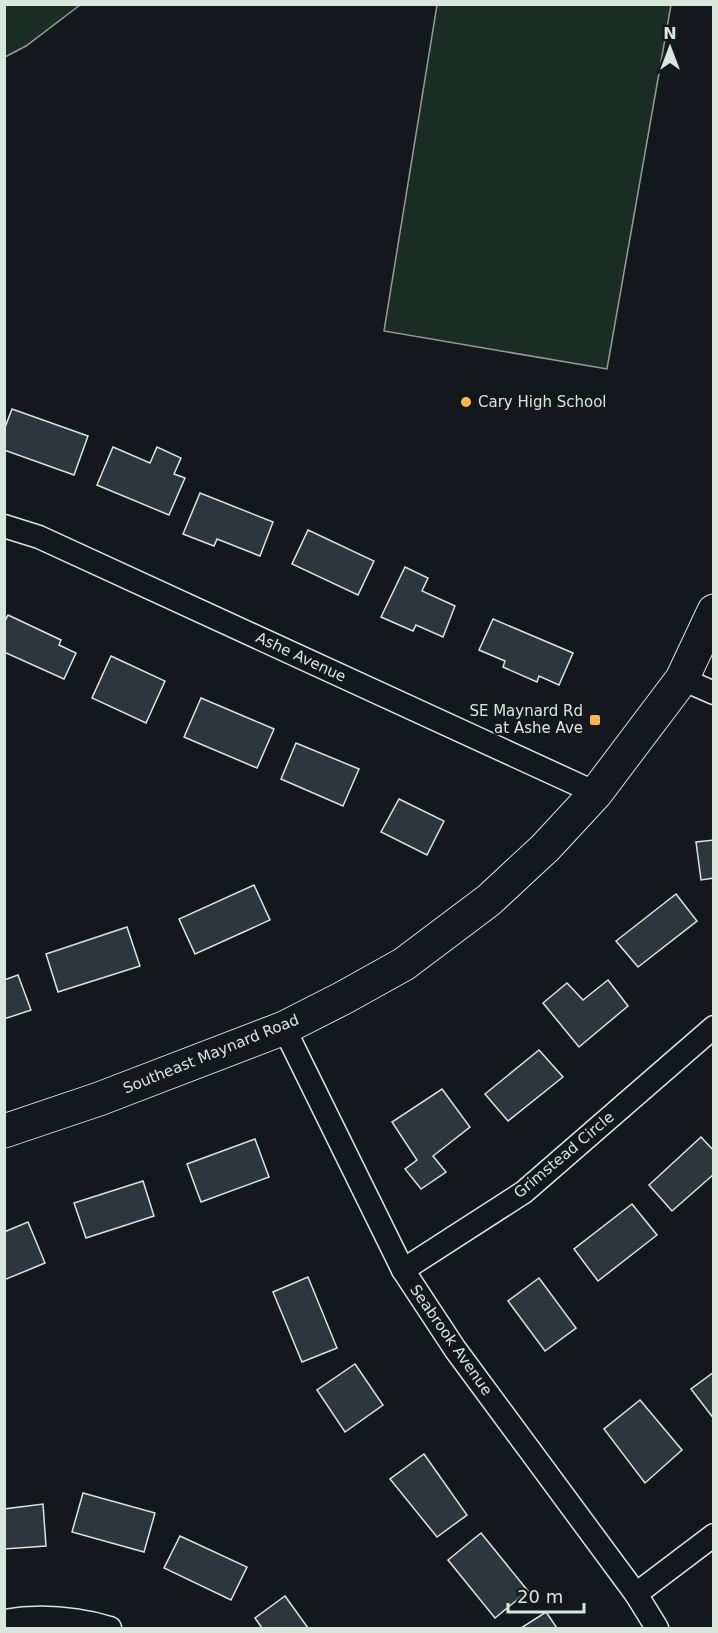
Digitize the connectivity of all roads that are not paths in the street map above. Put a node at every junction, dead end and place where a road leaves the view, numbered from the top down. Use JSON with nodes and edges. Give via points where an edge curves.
{"nodes":[{"id":1,"x":4,"y":526,"type":"edge"},
{"id":2,"x":714,"y":611,"type":"edge"},
{"id":3,"x":682,"y":679,"type":"junction"},
{"id":4,"x":714,"y":693,"type":"edge"},
{"id":5,"x":596,"y":793,"type":"junction"},
{"id":6,"x":714,"y":1027,"type":"edge"},
{"id":7,"x":284,"y":1028,"type":"junction"},
{"id":8,"x":4,"y":1131,"type":"edge"},
{"id":9,"x":403,"y":1270,"type":"junction"},
{"id":10,"x":714,"y":1535,"type":"edge"},
{"id":11,"x":636,"y":1594,"type":"junction"},
{"id":12,"x":4,"y":1621,"type":"edge"},
{"id":13,"x":110,"y":1629,"type":"edge"},
{"id":14,"x":657,"y":1629,"type":"edge"}],
"edges":[{"from":1,"to":5,"type":"street","name":"Ashe Avenue","via":[[39,537]]},
{"from":2,"to":3,"type":"main road","name":"Southeast Maynard Road"},
{"from":3,"to":4,"type":"street"},
{"from":3,"to":5,"type":"main road","name":"Southeast Maynard Road"},
{"from":5,"to":7,"type":"main road","name":"Southeast Maynard Road","via":[[489,900],[404,964]]},
{"from":6,"to":9,"type":"street","name":"Grimstead Circle","via":[[524,1192]]},
{"from":7,"to":8,"type":"main road","name":"Southeast Maynard Road"},
{"from":7,"to":9,"type":"street","name":"Seabrook Avenue"},
{"from":9,"to":11,"type":"street","name":"Seabrook Avenue","via":[[455,1349]]},
{"from":10,"to":11,"type":"street"},
{"from":11,"to":14,"type":"street","name":"Seabrook Avenue"},
{"from":12,"to":13,"type":"street","via":[[59,1618]]}]}
